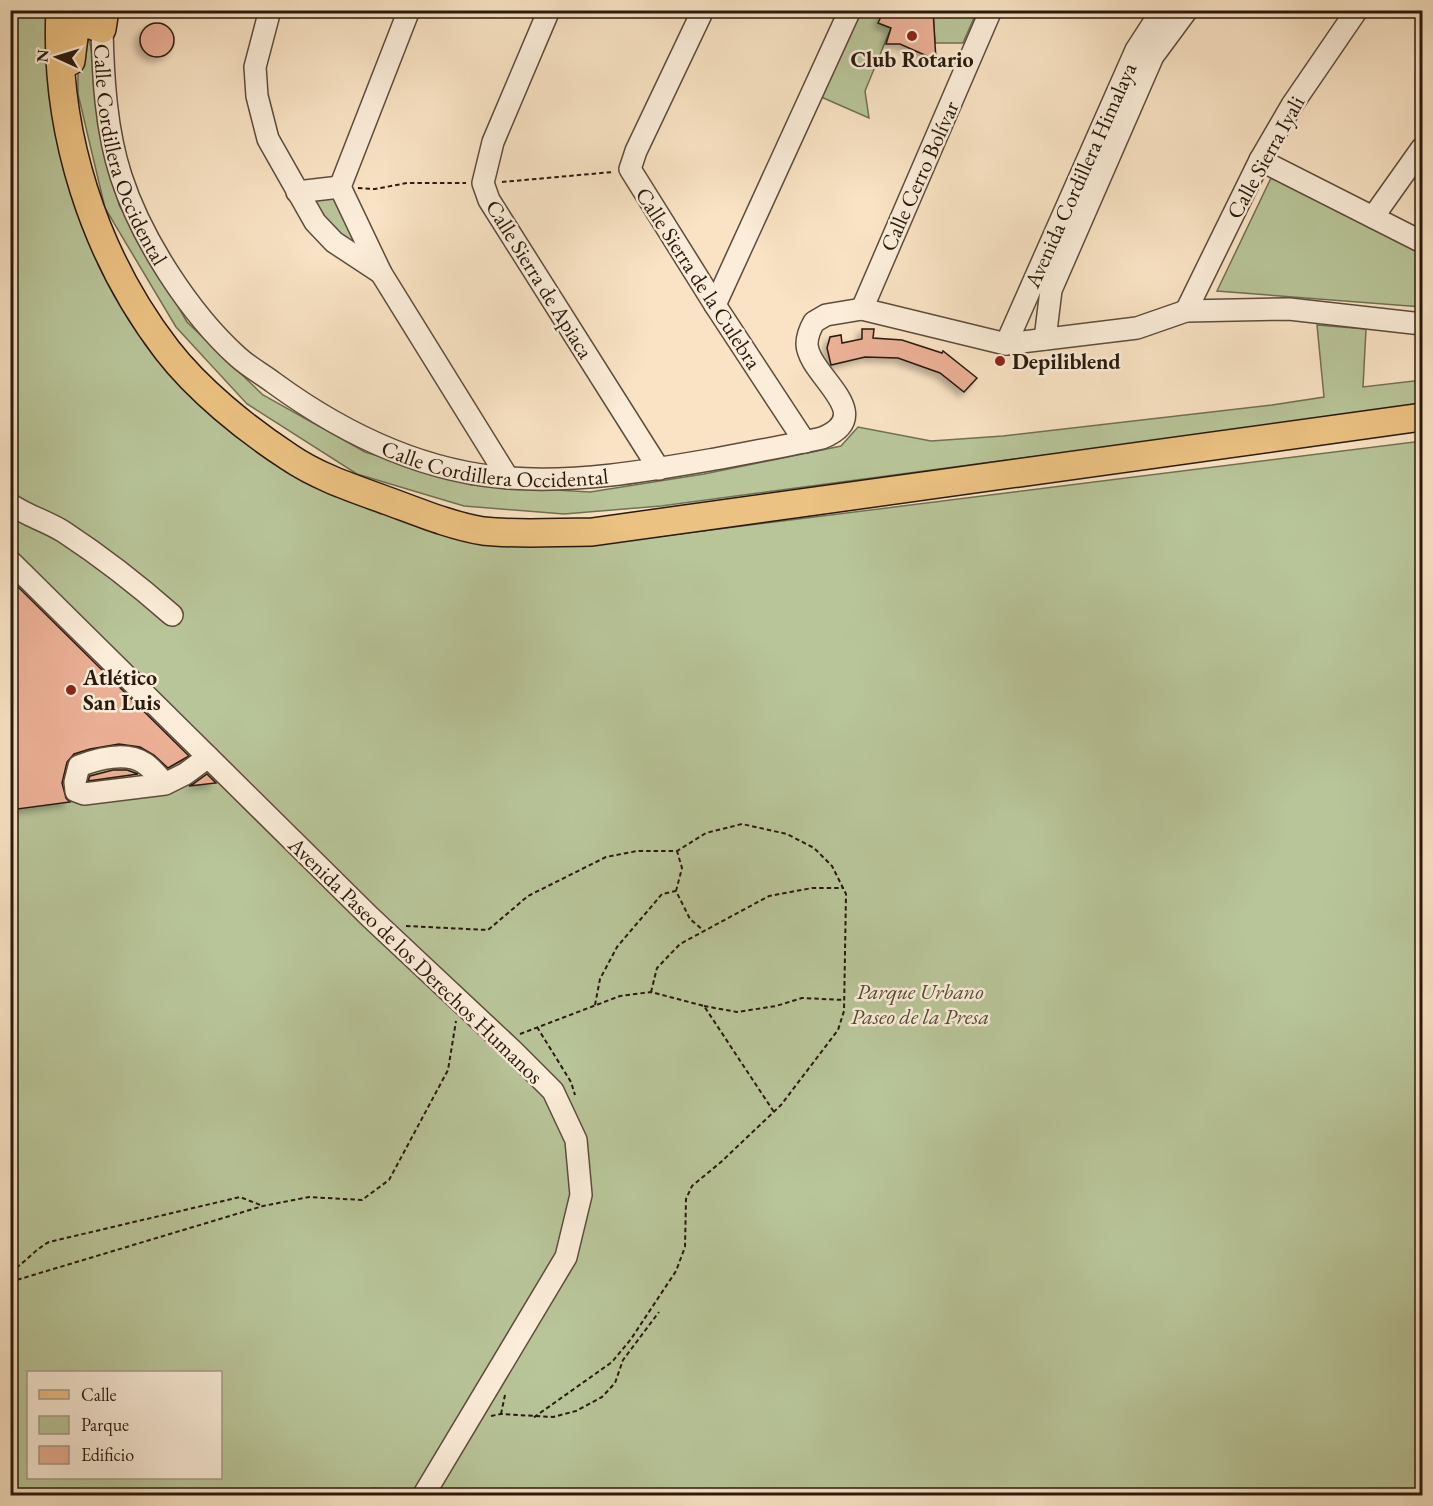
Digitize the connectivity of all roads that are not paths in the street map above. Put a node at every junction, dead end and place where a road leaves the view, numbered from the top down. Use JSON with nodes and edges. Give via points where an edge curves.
{"nodes":[{"id":1,"x":60,"y":10,"type":"edge"},
{"id":2,"x":270,"y":10,"type":"edge"},
{"id":3,"x":409,"y":10,"type":"edge"},
{"id":4,"x":549,"y":10,"type":"edge"},
{"id":5,"x":703,"y":10,"type":"edge"},
{"id":6,"x":850,"y":10,"type":"edge"},
{"id":7,"x":991,"y":10,"type":"edge"},
{"id":8,"x":1162,"y":10,"type":"edge"},
{"id":9,"x":1187,"y":10,"type":"edge"},
{"id":10,"x":1357,"y":10,"type":"edge"},
{"id":11,"x":103,"y":20,"type":"edge"},
{"id":12,"x":64,"y":100,"type":"junction"},
{"id":13,"x":1422,"y":148,"type":"edge"},
{"id":14,"x":1260,"y":160,"type":"junction"},
{"id":15,"x":340,"y":187,"type":"junction"},
{"id":16,"x":297,"y":192,"type":"junction"},
{"id":17,"x":1373,"y":217,"type":"junction"},
{"id":18,"x":1422,"y":242,"type":"edge"},
{"id":19,"x":381,"y":273,"type":"junction"},
{"id":20,"x":1024,"y":301,"type":"junction"},
{"id":21,"x":1048,"y":304,"type":"junction"},
{"id":22,"x":715,"y":305,"type":"junction"},
{"id":23,"x":862,"y":309,"type":"junction"},
{"id":24,"x":1186,"y":311,"type":"junction"},
{"id":25,"x":1422,"y":324,"type":"edge"},
{"id":26,"x":1044,"y":339,"type":"junction"},
{"id":27,"x":1006,"y":344,"type":"junction"},
{"id":28,"x":1422,"y":417,"type":"edge"},
{"id":29,"x":805,"y":442,"type":"junction"},
{"id":30,"x":659,"y":469,"type":"junction"},
{"id":31,"x":508,"y":478,"type":"junction"},
{"id":32,"x":10,"y":504,"type":"edge"},
{"id":33,"x":10,"y":561,"type":"edge"},
{"id":34,"x":172,"y":615,"type":"dead end"},
{"id":35,"x":208,"y":757,"type":"junction"},
{"id":36,"x":165,"y":784,"type":"dead end"},
{"id":37,"x":423,"y":1496,"type":"edge"}],
"edges":[{"from":1,"to":12,"type":"main road"},
{"from":2,"to":16,"type":"street","via":[[255,67],[257,96],[268,139]]},
{"from":3,"to":15,"type":"street"},
{"from":4,"to":30,"type":"street","name":"Calle Sierra de Apiaca","via":[[493,142],[483,183],[489,200]]},
{"from":5,"to":22,"type":"street","name":"Calle Sierra de la Culebra","via":[[630,169]]},
{"from":6,"to":22,"type":"street"},
{"from":7,"to":23,"type":"street","name":"Calle Cerro Bolívar"},
{"from":8,"to":20,"type":"street","name":"Avenida Cordillera Himalaya","via":[[1136,50]]},
{"from":9,"to":21,"type":"street","name":"Avenida Cordillera Himalaya","via":[[1153,56]]},
{"from":10,"to":14,"type":"street","name":"Calle Sierra Iyali"},
{"from":11,"to":12,"type":"main road","via":[[75,29]]},
{"from":11,"to":31,"type":"street","name":"Calle Cordillera Occidental","via":[[110,121],[121,176],[149,240],[188,301],[238,357],[315,413],[350,433],[448,470]]},
{"from":12,"to":28,"type":"main road","via":[[73,152],[100,236],[128,291],[167,351],[227,411],[290,458],[357,490],[482,531],[592,532]]},
{"from":13,"to":17,"type":"street"},
{"from":14,"to":17,"type":"street"},
{"from":14,"to":24,"type":"street","name":"Calle Sierra Iyali"},
{"from":15,"to":16,"type":"street"},
{"from":15,"to":19,"type":"street"},
{"from":16,"to":19,"type":"street","via":[[315,222],[334,242]]},
{"from":17,"to":18,"type":"street"},
{"from":19,"to":31,"type":"street"},
{"from":20,"to":21,"type":"street","via":[[1034,296]]},
{"from":20,"to":27,"type":"street","name":"Avenida Cordillera Himalaya"},
{"from":21,"to":26,"type":"street","name":"Avenida Cordillera Himalaya"},
{"from":22,"to":29,"type":"street","name":"Calle Sierra de la Culebra"},
{"from":23,"to":27,"type":"street","name":"Calle Cordillera Occidental"},
{"from":23,"to":29,"type":"street","name":"Calle Cordillera Occidental","via":[[826,315],[814,322],[808,333],[807,346],[814,363],[843,402],[844,418],[836,432]]},
{"from":24,"to":25,"type":"street","via":[[1289,309]]},
{"from":24,"to":26,"type":"street","via":[[1137,328]]},
{"from":26,"to":27,"type":"street"},
{"from":29,"to":30,"type":"street","name":"Calle Cordillera Occidental"},
{"from":30,"to":31,"type":"street","name":"Calle Cordillera Occidental","via":[[569,479]]},
{"from":32,"to":34,"type":"street","via":[[62,531],[128,577]]},
{"from":33,"to":35,"type":"street","name":"Avenida Paseo de los Derechos Humanos"},
{"from":35,"to":36,"type":"street"},
{"from":35,"to":37,"type":"street","name":"Avenida Paseo de los Derechos Humanos","via":[[552,1091],[576,1140],[581,1195],[566,1257]]}]}
